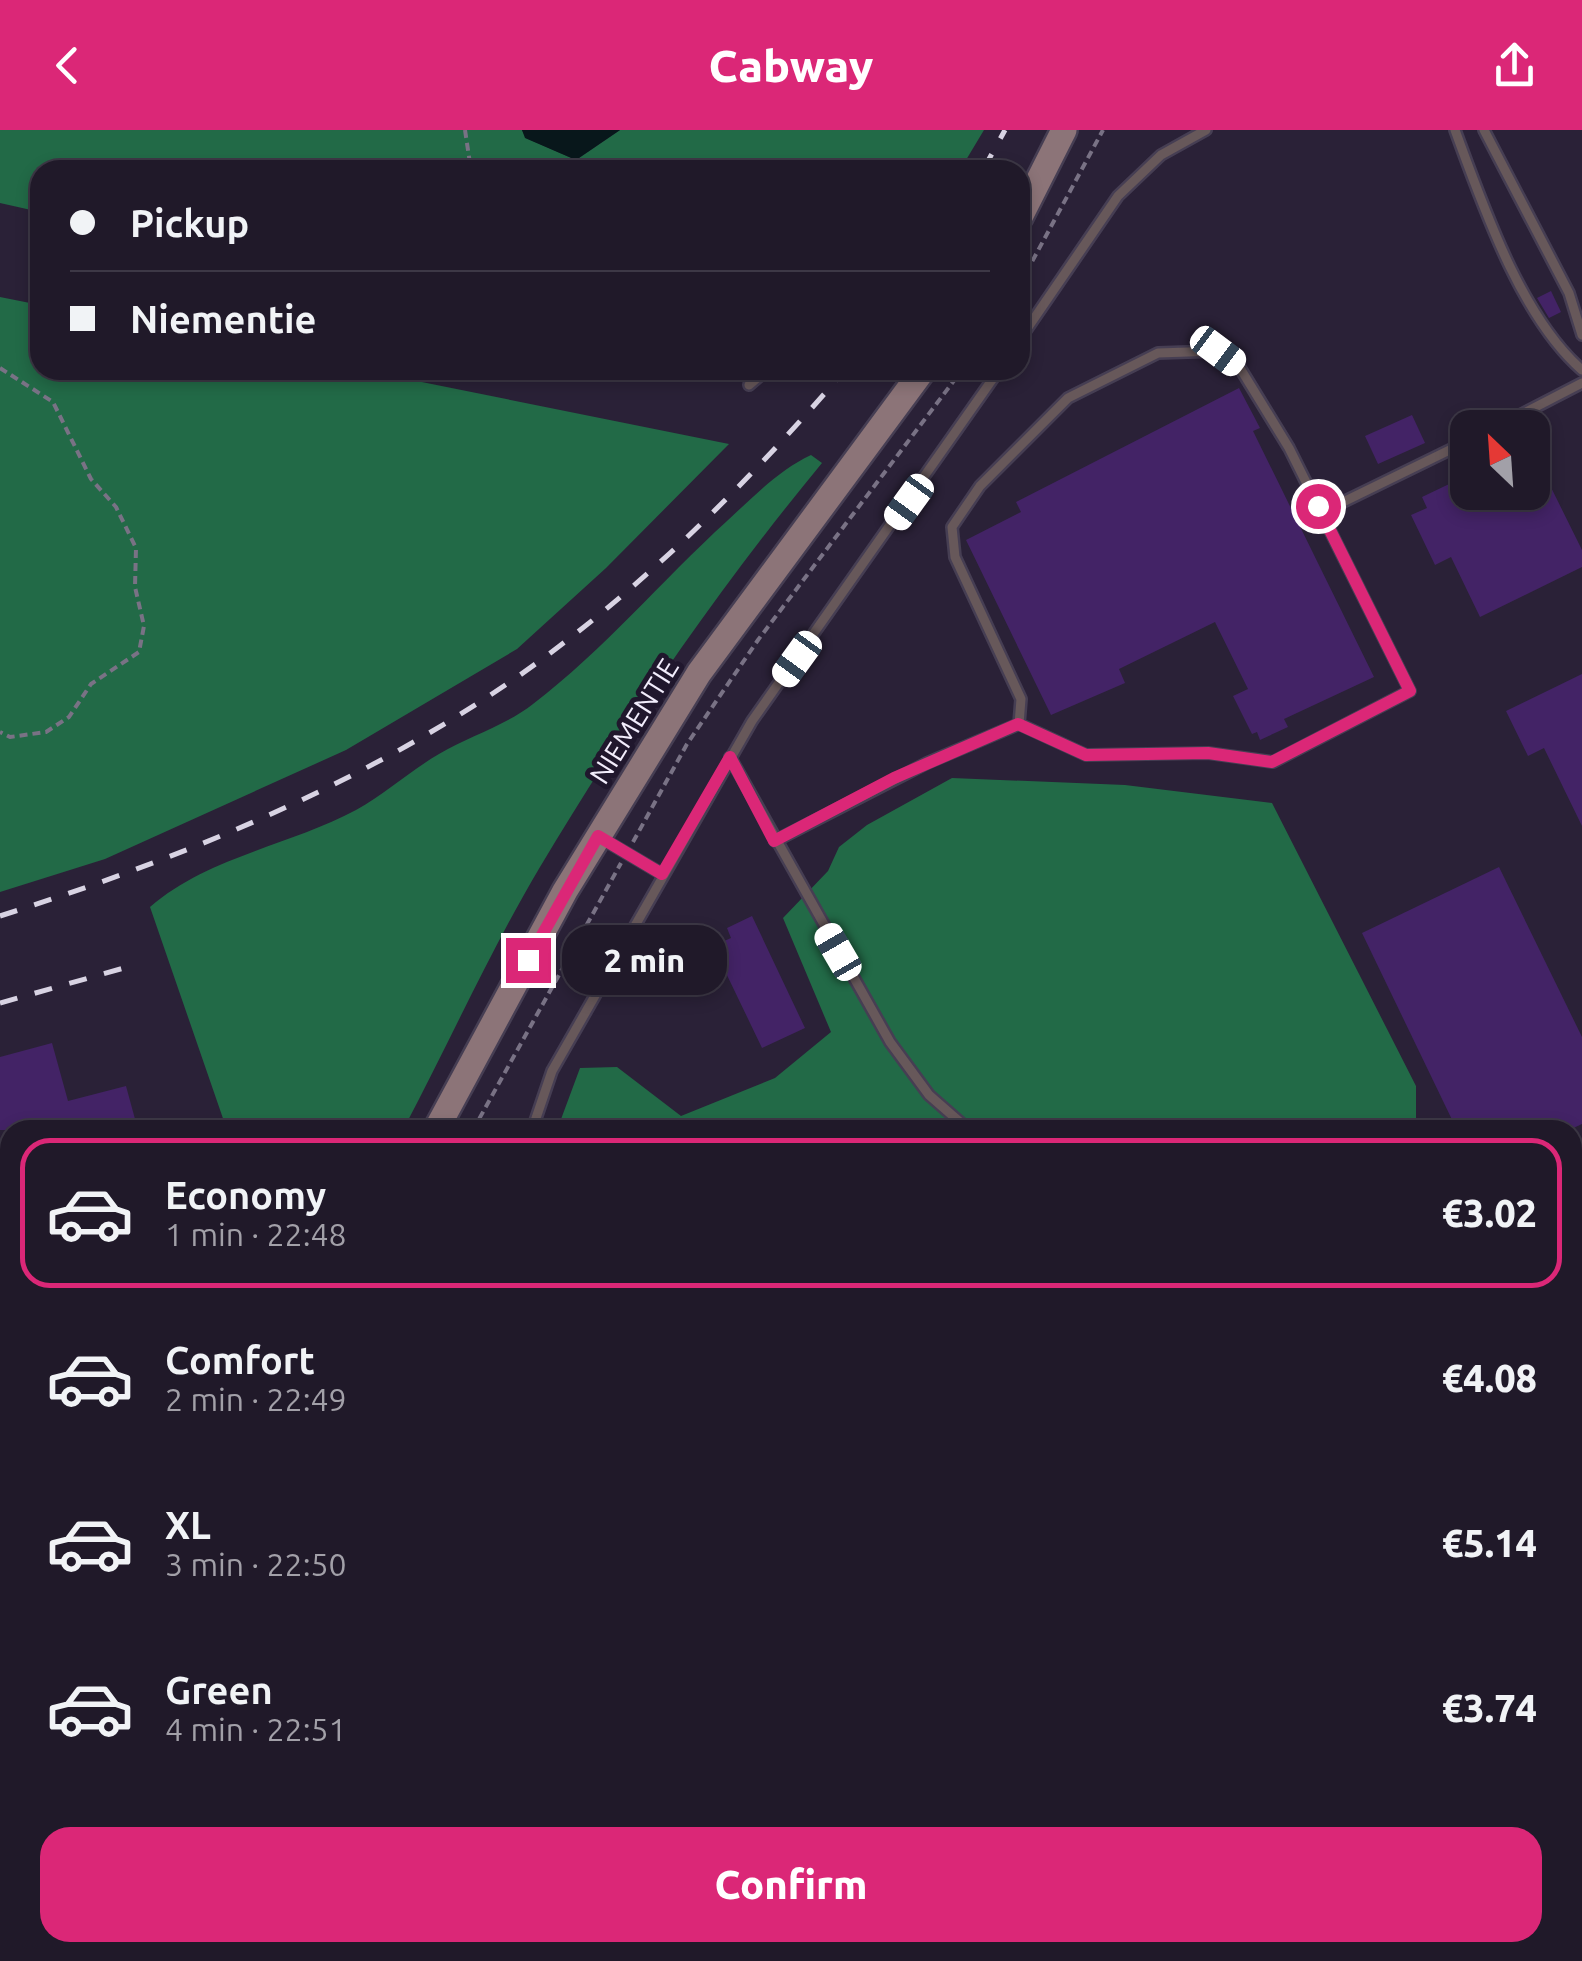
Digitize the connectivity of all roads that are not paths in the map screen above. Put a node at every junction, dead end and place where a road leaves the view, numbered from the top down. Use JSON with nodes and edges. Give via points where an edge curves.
{"nodes":[{"id":1,"x":1064,"y":130,"type":"edge"},
{"id":2,"x":1206,"y":130,"type":"edge"},
{"id":3,"x":1455,"y":130,"type":"edge"},
{"id":4,"x":1484,"y":130,"type":"edge"},
{"id":5,"x":1030,"y":196,"type":"edge"},
{"id":6,"x":1030,"y":324,"type":"edge"},
{"id":7,"x":1582,"y":335,"type":"edge"},
{"id":8,"x":1582,"y":370,"type":"edge"},
{"id":9,"x":755,"y":380,"type":"edge"},
{"id":10,"x":916,"y":380,"type":"edge"},
{"id":11,"x":992,"y":380,"type":"edge"},
{"id":12,"x":1582,"y":383,"type":"edge"},
{"id":13,"x":750,"y":384,"type":"dead end"},
{"id":14,"x":1530,"y":410,"type":"edge"},
{"id":15,"x":1450,"y":450,"type":"edge"},
{"id":16,"x":1318,"y":506,"type":"junction"},
{"id":17,"x":1018,"y":724,"type":"junction"},
{"id":18,"x":730,"y":757,"type":"junction"},
{"id":19,"x":598,"y":836,"type":"junction"},
{"id":20,"x":774,"y":841,"type":"junction"},
{"id":21,"x":662,"y":874,"type":"junction"},
{"id":22,"x":442,"y":1120,"type":"edge"},
{"id":23,"x":535,"y":1120,"type":"edge"},
{"id":24,"x":958,"y":1120,"type":"edge"}],
"edges":[{"from":1,"to":5,"type":"main road"},
{"from":2,"to":6,"type":"lane","via":[[1161,155],[1118,196]]},
{"from":3,"to":8,"type":"lane","via":[[1534,312],[1560,352]]},
{"from":4,"to":7,"type":"lane","via":[[1569,293]]},
{"from":9,"to":13,"type":"lane"},
{"from":10,"to":19,"type":"main road","name":"NIEMENTIE","via":[[699,673]]},
{"from":11,"to":18,"type":"lane"},
{"from":12,"to":14,"type":"lane"},
{"from":15,"to":16,"type":"lane","via":[[1339,504]]},
{"from":16,"to":17,"type":"lane","via":[[1410,691],[1272,762],[1208,753],[1086,755]]},
{"from":16,"to":17,"type":"lane","via":[[1240,368],[1218,351],[1158,354],[1068,398],[980,486],[952,527],[954,556],[1021,700]]},
{"from":17,"to":20,"type":"lane"},
{"from":18,"to":20,"type":"lane"},
{"from":18,"to":21,"type":"lane"},
{"from":19,"to":21,"type":"lane"},
{"from":19,"to":22,"type":"main road","name":"NIEMENTIE"},
{"from":20,"to":24,"type":"lane","via":[[890,1042],[929,1095]]},
{"from":21,"to":23,"type":"lane","via":[[552,1071]]}]}
